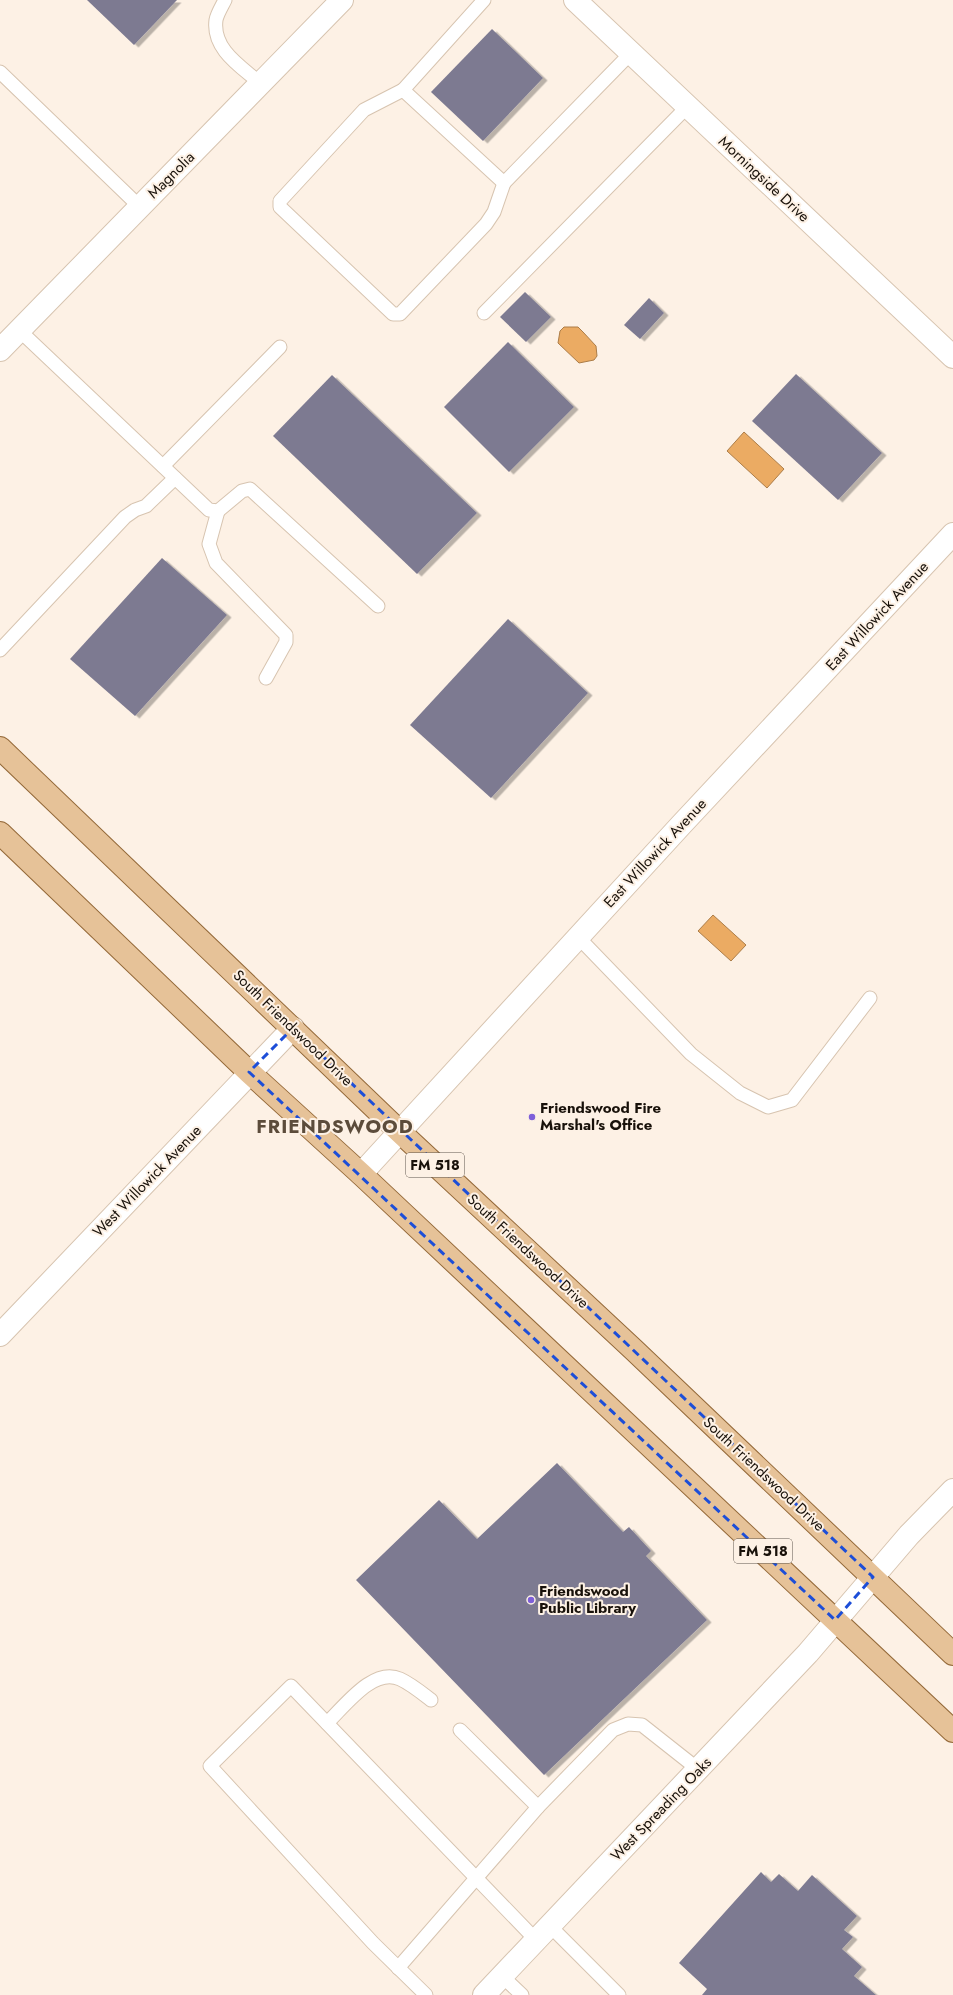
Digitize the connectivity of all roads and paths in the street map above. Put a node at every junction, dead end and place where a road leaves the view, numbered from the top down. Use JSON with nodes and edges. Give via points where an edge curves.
{"nodes":[{"id":1,"x":225,"y":0,"type":"edge"},
{"id":2,"x":342,"y":0,"type":"edge"},
{"id":3,"x":484,"y":0,"type":"edge"},
{"id":4,"x":575,"y":0,"type":"edge"},
{"id":5,"x":631,"y":53,"type":"junction"},
{"id":6,"x":0,"y":72,"type":"edge"},
{"id":7,"x":261,"y":84,"type":"junction"},
{"id":8,"x":403,"y":90,"type":"junction"},
{"id":9,"x":688,"y":107,"type":"junction"},
{"id":10,"x":504,"y":183,"type":"junction"},
{"id":11,"x":140,"y":207,"type":"junction"},
{"id":12,"x":484,"y":313,"type":"dead end"},
{"id":13,"x":19,"y":330,"type":"junction"},
{"id":14,"x":280,"y":347,"type":"dead end"},
{"id":15,"x":0,"y":350,"type":"edge"},
{"id":16,"x":953,"y":357,"type":"edge"},
{"id":17,"x":163,"y":466,"type":"junction"},
{"id":18,"x":175,"y":478,"type":"junction"},
{"id":19,"x":218,"y":511,"type":"junction"},
{"id":20,"x":953,"y":534,"type":"edge"},
{"id":21,"x":378,"y":606,"type":"dead end"},
{"id":22,"x":0,"y":650,"type":"edge"},
{"id":23,"x":266,"y":678,"type":"dead end"},
{"id":24,"x":0,"y":748,"type":"edge"},
{"id":25,"x":0,"y":833,"type":"edge"},
{"id":26,"x":578,"y":937,"type":"junction"},
{"id":27,"x":870,"y":998,"type":"dead end"},
{"id":28,"x":293,"y":1028,"type":"junction"},
{"id":29,"x":249,"y":1072,"type":"junction"},
{"id":30,"x":399,"y":1131,"type":"junction"},
{"id":31,"x":361,"y":1174,"type":"junction"},
{"id":32,"x":0,"y":1335,"type":"edge"},
{"id":33,"x":953,"y":1490,"type":"edge"},
{"id":34,"x":873,"y":1577,"type":"junction"},
{"id":35,"x":836,"y":1620,"type":"junction"},
{"id":36,"x":953,"y":1654,"type":"edge"},
{"id":37,"x":432,"y":1700,"type":"dead end"},
{"id":38,"x":327,"y":1723,"type":"junction"},
{"id":39,"x":460,"y":1730,"type":"dead end"},
{"id":40,"x":953,"y":1731,"type":"edge"},
{"id":41,"x":699,"y":1770,"type":"junction"},
{"id":42,"x":538,"y":1807,"type":"junction"},
{"id":43,"x":477,"y":1876,"type":"junction"},
{"id":44,"x":543,"y":1933,"type":"junction"},
{"id":45,"x":398,"y":1968,"type":"junction"},
{"id":46,"x":502,"y":1976,"type":"junction"},
{"id":47,"x":426,"y":1995,"type":"edge"},
{"id":48,"x":484,"y":1995,"type":"edge"},
{"id":49,"x":522,"y":1995,"type":"edge"},
{"id":50,"x":619,"y":1995,"type":"edge"}],
"edges":[{"from":1,"to":7,"type":"lane","via":[[216,19],[219,45]]},
{"from":2,"to":7,"type":"street","name":"Magnolia"},
{"from":3,"to":8,"type":"lane"},
{"from":4,"to":5,"type":"street","name":"Morningside Drive"},
{"from":5,"to":9,"type":"street","name":"Morningside Drive"},
{"from":5,"to":10,"type":"lane"},
{"from":6,"to":11,"type":"lane"},
{"from":7,"to":11,"type":"street","name":"Magnolia"},
{"from":8,"to":10,"type":"lane"},
{"from":8,"to":10,"type":"lane","via":[[364,110],[280,201],[280,207],[393,314],[400,314],[486,224],[494,212]]},
{"from":9,"to":12,"type":"lane"},
{"from":9,"to":16,"type":"street","name":"Morningside Drive"},
{"from":11,"to":13,"type":"street","name":"Magnolia"},
{"from":13,"to":15,"type":"street","name":"Magnolia"},
{"from":13,"to":17,"type":"lane"},
{"from":14,"to":17,"type":"lane"},
{"from":17,"to":18,"type":"lane"},
{"from":18,"to":19,"type":"lane","via":[[209,510]]},
{"from":18,"to":22,"type":"lane","via":[[146,506],[125,517]]},
{"from":19,"to":21,"type":"lane","via":[[242,491],[250,489]]},
{"from":19,"to":23,"type":"lane","via":[[209,544],[216,563],[286,635],[286,642]]},
{"from":20,"to":26,"type":"street","name":"East Willowick Avenue"},
{"from":24,"to":28,"type":"main road","name":"South Friendswood Drive","number":"FM 518"},
{"from":25,"to":29,"type":"main road","number":"FM 518"},
{"from":26,"to":27,"type":"lane","via":[[691,1054],[740,1093],[768,1107],[792,1100]]},
{"from":26,"to":30,"type":"street","name":"East Willowick Avenue"},
{"from":28,"to":29,"type":"street","name":"West Willowick Avenue"},
{"from":28,"to":30,"type":"main road","name":"South Friendswood Drive","number":"FM 518"},
{"from":29,"to":31,"type":"main road","number":"FM 518"},
{"from":29,"to":32,"type":"street","name":"West Willowick Avenue"},
{"from":30,"to":31,"type":"street","name":"East Willowick Avenue"},
{"from":30,"to":34,"type":"main road","name":"South Friendswood Drive","number":"FM 518"},
{"from":31,"to":35,"type":"main road","number":"FM 518"},
{"from":33,"to":34,"type":"street","name":"West Spreading Oaks"},
{"from":34,"to":35,"type":"street","name":"West Spreading Oaks"},
{"from":34,"to":36,"type":"main road","name":"South Friendswood Drive","number":"FM 518"},
{"from":35,"to":40,"type":"main road","number":"FM 518"},
{"from":35,"to":41,"type":"street","name":"West Spreading Oaks"},
{"from":37,"to":38,"type":"lane","via":[[400,1679],[383,1676],[371,1681]]},
{"from":38,"to":43,"type":"lane"},
{"from":38,"to":45,"type":"lane","via":[[291,1686],[210,1766]]},
{"from":39,"to":42,"type":"lane"},
{"from":41,"to":42,"type":"lane","via":[[642,1725],[628,1724],[613,1730]]},
{"from":41,"to":44,"type":"street","name":"West Spreading Oaks"},
{"from":42,"to":43,"type":"lane"},
{"from":43,"to":44,"type":"lane"},
{"from":43,"to":45,"type":"lane"},
{"from":44,"to":46,"type":"street","name":"West Spreading Oaks"},
{"from":44,"to":50,"type":"lane"},
{"from":45,"to":47,"type":"lane"},
{"from":46,"to":48,"type":"street","name":"West Spreading Oaks"},
{"from":46,"to":49,"type":"lane"}]}
